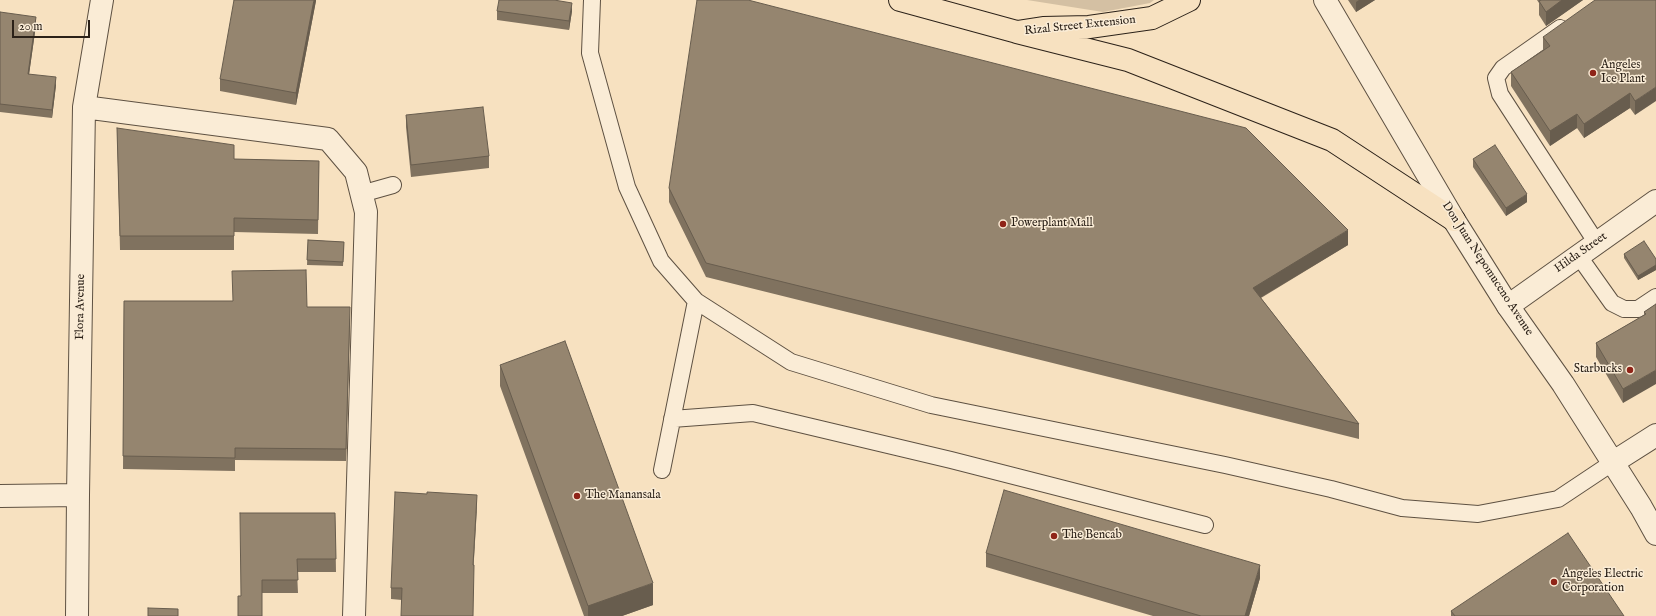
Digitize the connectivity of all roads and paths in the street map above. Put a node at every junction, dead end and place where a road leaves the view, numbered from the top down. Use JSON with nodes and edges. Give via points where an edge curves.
{"nodes":[{"id":1,"x":102,"y":0,"type":"edge"},
{"id":2,"x":592,"y":0,"type":"edge"},
{"id":3,"x":900,"y":0,"type":"edge"},
{"id":4,"x":1189,"y":0,"type":"edge"},
{"id":5,"x":1325,"y":0,"type":"edge"},
{"id":6,"x":1574,"y":18,"type":"edge"},
{"id":7,"x":1017,"y":32,"type":"junction"},
{"id":8,"x":84,"y":107,"type":"junction"},
{"id":9,"x":393,"y":185,"type":"dead end"},
{"id":10,"x":361,"y":194,"type":"junction"},
{"id":11,"x":1656,"y":202,"type":"edge"},
{"id":12,"x":1454,"y":220,"type":"junction"},
{"id":13,"x":1596,"y":242,"type":"junction"},
{"id":14,"x":1578,"y":255,"type":"junction"},
{"id":15,"x":1656,"y":297,"type":"edge"},
{"id":16,"x":696,"y":301,"type":"junction"},
{"id":17,"x":1508,"y":306,"type":"junction"},
{"id":18,"x":672,"y":419,"type":"junction"},
{"id":19,"x":1656,"y":435,"type":"edge"},
{"id":20,"x":1612,"y":463,"type":"junction"},
{"id":21,"x":662,"y":470,"type":"dead end"},
{"id":22,"x":78,"y":495,"type":"junction"},
{"id":23,"x":0,"y":496,"type":"edge"},
{"id":24,"x":1205,"y":526,"type":"dead end"},
{"id":25,"x":1656,"y":534,"type":"edge"},
{"id":26,"x":77,"y":616,"type":"edge"},
{"id":27,"x":354,"y":616,"type":"edge"}],
"edges":[{"from":1,"to":8,"type":"street","name":"Flora Avenue"},
{"from":2,"to":16,"type":"lane","via":[[590,53],[627,187],[661,261]]},
{"from":3,"to":7,"type":"main road","name":"Rizal Street Extension"},
{"from":4,"to":7,"type":"main road","name":"Rizal Street Extension","via":[[1152,18]]},
{"from":5,"to":12,"type":"street","name":"Don Juan Nepomuceno Avenue"},
{"from":6,"to":13,"type":"lane","via":[[1504,68],[1496,78],[1500,94]]},
{"from":7,"to":12,"type":"main road","via":[[1128,60],[1332,140]]},
{"from":8,"to":10,"type":"street","via":[[328,139],[356,172]]},
{"from":8,"to":22,"type":"street","name":"Flora Avenue"},
{"from":9,"to":10,"type":"lane"},
{"from":10,"to":27,"type":"street","via":[[366,212]]},
{"from":11,"to":13,"type":"street","name":"Hilda Street"},
{"from":12,"to":17,"type":"street","name":"Don Juan Nepomuceno Avenue"},
{"from":13,"to":14,"type":"street","name":"Hilda Street"},
{"from":14,"to":15,"type":"lane","via":[[1612,302],[1624,309],[1638,309]]},
{"from":14,"to":17,"type":"street","name":"Hilda Street"},
{"from":16,"to":18,"type":"lane"},
{"from":16,"to":20,"type":"lane","via":[[791,362],[931,405],[1331,488],[1402,508],[1478,514],[1558,499]]},
{"from":17,"to":20,"type":"street","name":"Don Juan Nepomuceno Avenue","via":[[1563,384]]},
{"from":18,"to":21,"type":"lane"},
{"from":18,"to":24,"type":"lane","via":[[754,413],[951,460]]},
{"from":19,"to":20,"type":"street"},
{"from":20,"to":25,"type":"street","name":"Don Juan Nepomuceno Avenue"},
{"from":22,"to":23,"type":"street"},
{"from":22,"to":26,"type":"street","name":"Flora Avenue"}]}
